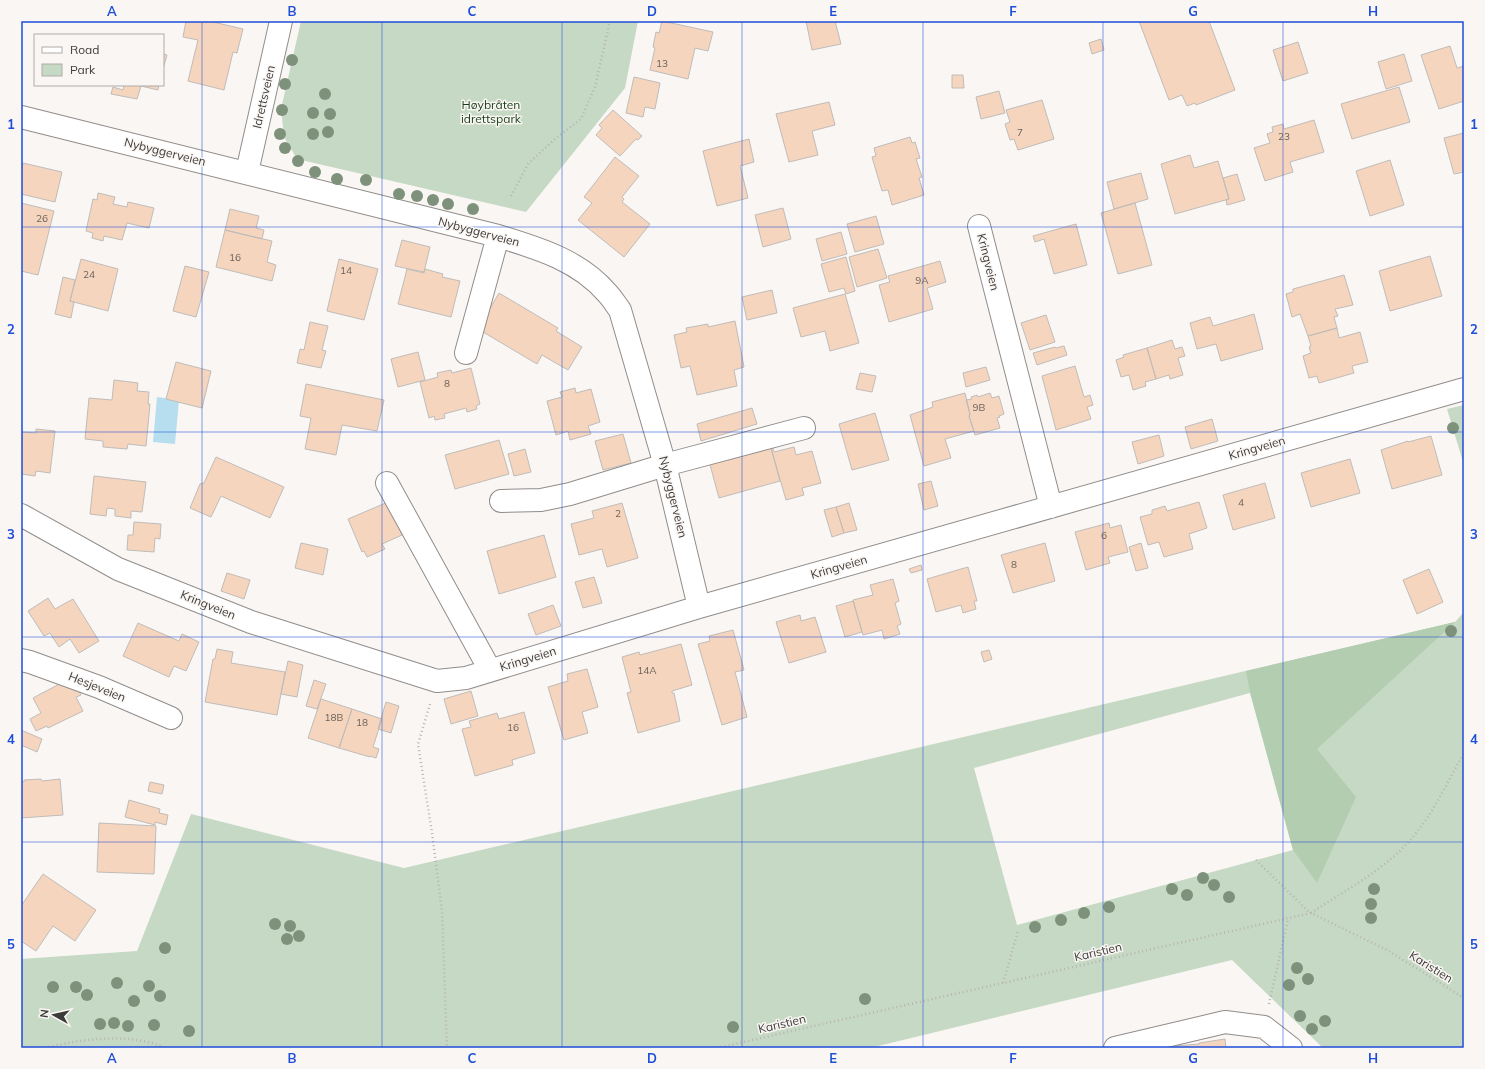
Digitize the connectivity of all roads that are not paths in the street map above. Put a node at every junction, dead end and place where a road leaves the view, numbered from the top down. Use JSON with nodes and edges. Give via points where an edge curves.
{"nodes":[{"id":1,"x":281,"y":21,"type":"edge"},
{"id":2,"x":21,"y":117,"type":"edge"},
{"id":3,"x":247,"y":172,"type":"junction"},
{"id":4,"x":979,"y":226,"type":"dead end"},
{"id":5,"x":498,"y":236,"type":"junction"},
{"id":6,"x":466,"y":353,"type":"dead end"},
{"id":7,"x":1464,"y":389,"type":"edge"},
{"id":8,"x":804,"y":428,"type":"dead end"},
{"id":9,"x":665,"y":465,"type":"junction"},
{"id":10,"x":387,"y":483,"type":"dead end"},
{"id":11,"x":501,"y":501,"type":"dead end"},
{"id":12,"x":1050,"y":507,"type":"junction"},
{"id":13,"x":21,"y":515,"type":"edge"},
{"id":14,"x":699,"y":607,"type":"junction"},
{"id":15,"x":21,"y":660,"type":"edge"},
{"id":16,"x":490,"y":670,"type":"junction"},
{"id":17,"x":171,"y":718,"type":"dead end"},
{"id":18,"x":1115,"y":1048,"type":"edge"},
{"id":19,"x":1290,"y":1048,"type":"edge"}],
"edges":[{"from":1,"to":3,"type":"street","name":"Idrettsveien"},
{"from":2,"to":3,"type":"street","name":"Nybyggerveien"},
{"from":3,"to":5,"type":"street","name":"Nybyggerveien"},
{"from":4,"to":12,"type":"street","name":"Kringveien"},
{"from":5,"to":6,"type":"street"},
{"from":5,"to":9,"type":"street","name":"Nybyggerveien","via":[[550,253],[576,266],[608,293],[620,310]]},
{"from":7,"to":12,"type":"street","name":"Kringveien"},
{"from":8,"to":9,"type":"street"},
{"from":9,"to":11,"type":"street","via":[[570,494],[541,500]]},
{"from":9,"to":14,"type":"street","name":"Nybyggerveien"},
{"from":10,"to":16,"type":"street"},
{"from":12,"to":14,"type":"street","name":"Kringveien"},
{"from":13,"to":16,"type":"street","name":"Kringveien","via":[[118,569],[251,622],[437,681],[466,678]]},
{"from":14,"to":16,"type":"street","name":"Kringveien"},
{"from":15,"to":17,"type":"street","name":"Hesjeveien","via":[[99,687]]},
{"from":18,"to":19,"type":"street","via":[[1225,1022],[1264,1027]]}]}
